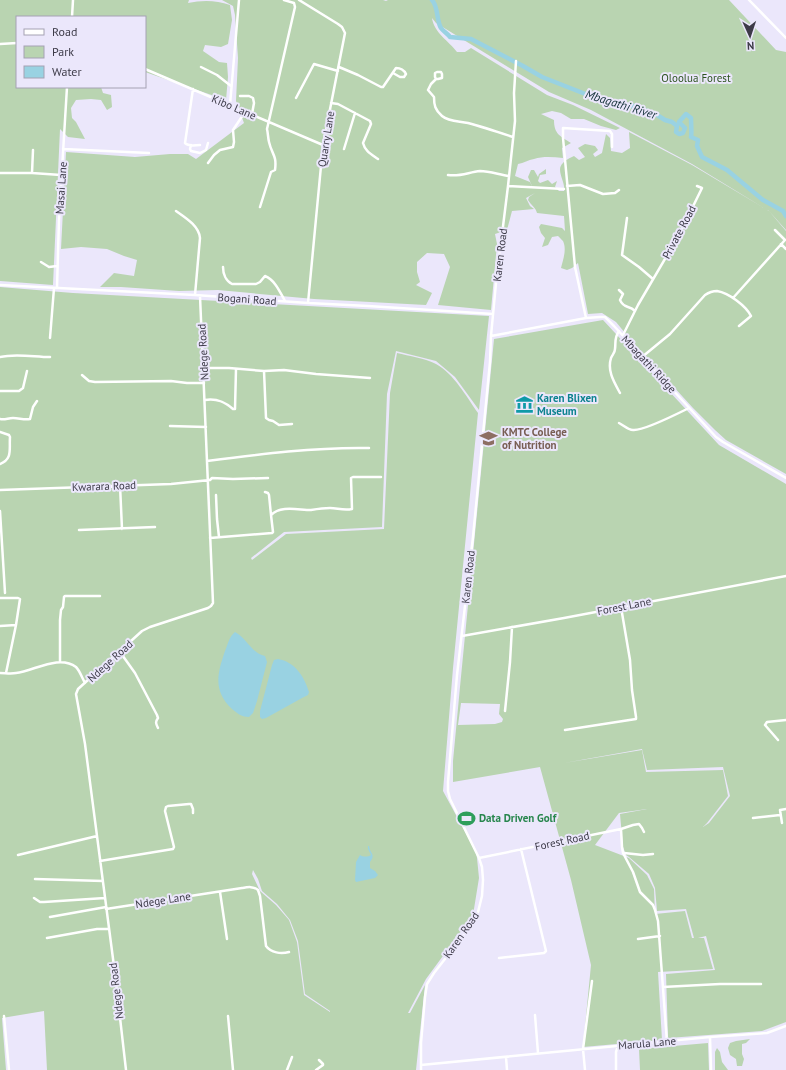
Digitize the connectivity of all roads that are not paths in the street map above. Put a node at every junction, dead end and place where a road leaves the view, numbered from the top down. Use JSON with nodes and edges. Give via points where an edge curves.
{"nodes":[{"id":1,"x":73,"y":0,"type":"edge"},
{"id":2,"x":239,"y":0,"type":"edge"},
{"id":3,"x":284,"y":0,"type":"edge"},
{"id":4,"x":299,"y":0,"type":"edge"},
{"id":5,"x":749,"y":0,"type":"edge"},
{"id":6,"x":72,"y":16,"type":"edge"},
{"id":7,"x":786,"y":38,"type":"edge"},
{"id":8,"x":16,"y":43,"type":"edge"},
{"id":9,"x":0,"y":44,"type":"edge"},
{"id":10,"x":516,"y":63,"type":"dead end"},
{"id":11,"x":201,"y":67,"type":"dead end"},
{"id":12,"x":339,"y":67,"type":"junction"},
{"id":13,"x":146,"y":69,"type":"edge"},
{"id":14,"x":338,"y":71,"type":"junction"},
{"id":15,"x":393,"y":73,"type":"junction"},
{"id":16,"x":436,"y":79,"type":"dead end"},
{"id":17,"x":231,"y":86,"type":"junction"},
{"id":18,"x":67,"y":88,"type":"edge"},
{"id":19,"x":193,"y":89,"type":"junction"},
{"id":20,"x":240,"y":96,"type":"dead end"},
{"id":21,"x":296,"y":98,"type":"dead end"},
{"id":22,"x":331,"y":104,"type":"junction"},
{"id":23,"x":230,"y":105,"type":"junction"},
{"id":24,"x":246,"y":112,"type":"junction"},
{"id":25,"x":355,"y":113,"type":"junction"},
{"id":26,"x":252,"y":114,"type":"junction"},
{"id":27,"x":269,"y":122,"type":"junction"},
{"id":28,"x":513,"y":137,"type":"junction"},
{"id":29,"x":208,"y":143,"type":"dead end"},
{"id":30,"x":191,"y":145,"type":"junction"},
{"id":31,"x":323,"y":145,"type":"junction"},
{"id":32,"x":200,"y":146,"type":"dead end"},
{"id":33,"x":612,"y":147,"type":"dead end"},
{"id":34,"x":344,"y":148,"type":"dead end"},
{"id":35,"x":63,"y":149,"type":"junction"},
{"id":36,"x":33,"y":150,"type":"dead end"},
{"id":37,"x":149,"y":154,"type":"dead end"},
{"id":38,"x":378,"y":159,"type":"dead end"},
{"id":39,"x":208,"y":163,"type":"dead end"},
{"id":40,"x":0,"y":173,"type":"edge"},
{"id":41,"x":32,"y":173,"type":"junction"},
{"id":42,"x":61,"y":175,"type":"junction"},
{"id":43,"x":448,"y":175,"type":"dead end"},
{"id":44,"x":509,"y":176,"type":"junction"},
{"id":45,"x":508,"y":186,"type":"junction"},
{"id":46,"x":568,"y":186,"type":"junction"},
{"id":47,"x":697,"y":186,"type":"dead end"},
{"id":48,"x":564,"y":189,"type":"dead end"},
{"id":49,"x":619,"y":190,"type":"dead end"},
{"id":50,"x":260,"y":207,"type":"dead end"},
{"id":51,"x":176,"y":211,"type":"dead end"},
{"id":52,"x":627,"y":218,"type":"dead end"},
{"id":53,"x":775,"y":230,"type":"dead end"},
{"id":54,"x":781,"y":244,"type":"junction"},
{"id":55,"x":786,"y":249,"type":"edge"},
{"id":56,"x":41,"y":262,"type":"dead end"},
{"id":57,"x":57,"y":266,"type":"junction"},
{"id":58,"x":223,"y":267,"type":"dead end"},
{"id":59,"x":653,"y":279,"type":"junction"},
{"id":60,"x":0,"y":285,"type":"edge"},
{"id":61,"x":55,"y":288,"type":"junction"},
{"id":62,"x":619,"y":290,"type":"dead end"},
{"id":63,"x":195,"y":295,"type":"junction"},
{"id":64,"x":200,"y":296,"type":"junction"},
{"id":65,"x":733,"y":298,"type":"junction"},
{"id":66,"x":285,"y":301,"type":"junction"},
{"id":67,"x":308,"y":303,"type":"junction"},
{"id":68,"x":635,"y":311,"type":"junction"},
{"id":69,"x":493,"y":314,"type":"junction"},
{"id":70,"x":586,"y":318,"type":"junction"},
{"id":71,"x":739,"y":326,"type":"dead end"},
{"id":72,"x":619,"y":331,"type":"junction"},
{"id":73,"x":623,"y":335,"type":"junction"},
{"id":74,"x":491,"y":336,"type":"junction"},
{"id":75,"x":50,"y":338,"type":"dead end"},
{"id":76,"x":0,"y":357,"type":"edge"},
{"id":77,"x":50,"y":357,"type":"dead end"},
{"id":78,"x":642,"y":357,"type":"junction"},
{"id":79,"x":204,"y":368,"type":"junction"},
{"id":80,"x":236,"y":369,"type":"junction"},
{"id":81,"x":27,"y":371,"type":"dead end"},
{"id":82,"x":264,"y":371,"type":"junction"},
{"id":83,"x":82,"y":375,"type":"dead end"},
{"id":84,"x":370,"y":378,"type":"dead end"},
{"id":85,"x":204,"y":383,"type":"junction"},
{"id":86,"x":0,"y":391,"type":"edge"},
{"id":87,"x":620,"y":393,"type":"dead end"},
{"id":88,"x":205,"y":400,"type":"junction"},
{"id":89,"x":37,"y":401,"type":"dead end"},
{"id":90,"x":689,"y":408,"type":"junction"},
{"id":91,"x":0,"y":419,"type":"edge"},
{"id":92,"x":619,"y":423,"type":"dead end"},
{"id":93,"x":292,"y":424,"type":"dead end"},
{"id":94,"x":170,"y":426,"type":"dead end"},
{"id":95,"x":206,"y":426,"type":"junction"},
{"id":96,"x":0,"y":432,"type":"edge"},
{"id":97,"x":369,"y":448,"type":"dead end"},
{"id":98,"x":207,"y":461,"type":"junction"},
{"id":99,"x":0,"y":464,"type":"edge"},
{"id":100,"x":381,"y":477,"type":"dead end"},
{"id":101,"x":268,"y":478,"type":"dead end"},
{"id":102,"x":786,"y":478,"type":"edge"},
{"id":103,"x":208,"y":480,"type":"junction"},
{"id":104,"x":120,"y":485,"type":"junction"},
{"id":105,"x":0,"y":490,"type":"edge"},
{"id":106,"x":265,"y":492,"type":"dead end"},
{"id":107,"x":216,"y":495,"type":"dead end"},
{"id":108,"x":0,"y":511,"type":"edge"},
{"id":109,"x":271,"y":515,"type":"junction"},
{"id":110,"x":155,"y":527,"type":"dead end"},
{"id":111,"x":122,"y":529,"type":"junction"},
{"id":112,"x":79,"y":530,"type":"dead end"},
{"id":113,"x":219,"y":537,"type":"junction"},
{"id":114,"x":210,"y":538,"type":"junction"},
{"id":115,"x":786,"y":576,"type":"edge"},
{"id":116,"x":5,"y":593,"type":"dead end"},
{"id":117,"x":100,"y":596,"type":"dead end"},
{"id":118,"x":0,"y":598,"type":"edge"},
{"id":119,"x":621,"y":607,"type":"junction"},
{"id":120,"x":16,"y":625,"type":"junction"},
{"id":121,"x":0,"y":626,"type":"edge"},
{"id":122,"x":512,"y":627,"type":"junction"},
{"id":123,"x":462,"y":636,"type":"junction"},
{"id":124,"x":120,"y":652,"type":"junction"},
{"id":125,"x":60,"y":662,"type":"junction"},
{"id":126,"x":0,"y":673,"type":"edge"},
{"id":127,"x":6,"y":673,"type":"junction"},
{"id":128,"x":85,"y":683,"type":"junction"},
{"id":129,"x":505,"y":711,"type":"dead end"},
{"id":130,"x":786,"y":720,"type":"edge"},
{"id":131,"x":158,"y":728,"type":"dead end"},
{"id":132,"x":565,"y":730,"type":"dead end"},
{"id":133,"x":778,"y":740,"type":"dead end"},
{"id":134,"x":786,"y":809,"type":"edge"},
{"id":135,"x":193,"y":813,"type":"dead end"},
{"id":136,"x":780,"y":815,"type":"junction"},
{"id":137,"x":753,"y":818,"type":"dead end"},
{"id":138,"x":782,"y":823,"type":"dead end"},
{"id":139,"x":621,"y":829,"type":"junction"},
{"id":140,"x":644,"y":832,"type":"dead end"},
{"id":141,"x":97,"y":836,"type":"junction"},
{"id":142,"x":521,"y":850,"type":"junction"},
{"id":143,"x":624,"y":853,"type":"junction"},
{"id":144,"x":653,"y":854,"type":"dead end"},
{"id":145,"x":18,"y":855,"type":"dead end"},
{"id":146,"x":479,"y":858,"type":"junction"},
{"id":147,"x":100,"y":861,"type":"junction"},
{"id":148,"x":35,"y":879,"type":"dead end"},
{"id":149,"x":103,"y":881,"type":"junction"},
{"id":150,"x":220,"y":892,"type":"junction"},
{"id":151,"x":34,"y":898,"type":"dead end"},
{"id":152,"x":105,"y":898,"type":"junction"},
{"id":153,"x":106,"y":908,"type":"junction"},
{"id":154,"x":50,"y":917,"type":"dead end"},
{"id":155,"x":109,"y":929,"type":"junction"},
{"id":156,"x":660,"y":936,"type":"junction"},
{"id":157,"x":47,"y":938,"type":"dead end"},
{"id":158,"x":227,"y":939,"type":"dead end"},
{"id":159,"x":638,"y":939,"type":"dead end"},
{"id":160,"x":289,"y":952,"type":"dead end"},
{"id":161,"x":498,"y":958,"type":"dead end"},
{"id":162,"x":592,"y":981,"type":"dead end"},
{"id":163,"x":761,"y":984,"type":"dead end"},
{"id":164,"x":663,"y":987,"type":"junction"},
{"id":165,"x":535,"y":1015,"type":"dead end"},
{"id":166,"x":4,"y":1016,"type":"dead end"},
{"id":167,"x":228,"y":1016,"type":"dead end"},
{"id":168,"x":786,"y":1026,"type":"edge"},
{"id":169,"x":710,"y":1037,"type":"junction"},
{"id":170,"x":667,"y":1042,"type":"junction"},
{"id":171,"x":619,"y":1046,"type":"junction"},
{"id":172,"x":583,"y":1049,"type":"junction"},
{"id":173,"x":538,"y":1053,"type":"junction"},
{"id":174,"x":506,"y":1056,"type":"junction"},
{"id":175,"x":292,"y":1057,"type":"dead end"},
{"id":176,"x":319,"y":1060,"type":"dead end"},
{"id":177,"x":421,"y":1065,"type":"junction"},
{"id":178,"x":9,"y":1070,"type":"edge"},
{"id":179,"x":126,"y":1070,"type":"edge"},
{"id":180,"x":233,"y":1070,"type":"edge"},
{"id":181,"x":287,"y":1070,"type":"edge"},
{"id":182,"x":316,"y":1070,"type":"edge"},
{"id":183,"x":421,"y":1070,"type":"edge"},
{"id":184,"x":507,"y":1070,"type":"edge"},
{"id":185,"x":585,"y":1070,"type":"edge"},
{"id":186,"x":616,"y":1070,"type":"edge"},
{"id":187,"x":711,"y":1070,"type":"edge"}],
"edges":[{"from":1,"to":6,"type":"street"},
{"from":2,"to":17,"type":"street"},
{"from":3,"to":27,"type":"street","via":[[294,3],[295,8]]},
{"from":4,"to":12,"type":"street","name":"Quarry Lane","via":[[344,30],[345,38]]},
{"from":5,"to":7,"type":"street"},
{"from":8,"to":9,"type":"street"},
{"from":10,"to":28,"type":"street","name":"Karen Road"},
{"from":11,"to":17,"type":"street"},
{"from":12,"to":14,"type":"street","name":"Quarry Lane"},
{"from":12,"to":15,"type":"street","via":[[381,87]]},
{"from":13,"to":19,"type":"street","name":"Kibo Lane"},
{"from":14,"to":21,"type":"street","via":[[314,64]]},
{"from":14,"to":22,"type":"street","name":"Quarry Lane"},
{"from":15,"to":15,"type":"street","via":[[398,68],[406,75],[402,78]]},
{"from":16,"to":28,"type":"street","via":[[428,90],[434,97],[435,109],[442,116]]},
{"from":17,"to":23,"type":"street"},
{"from":18,"to":35,"type":"street","name":"Masai Lane"},
{"from":19,"to":23,"type":"street","name":"Kibo Lane"},
{"from":19,"to":30,"type":"street","via":[[185,143]]},
{"from":20,"to":26,"type":"street","via":[[253,98]]},
{"from":22,"to":25,"type":"street","via":[[338,104]]},
{"from":22,"to":31,"type":"street","name":"Quarry Lane"},
{"from":23,"to":24,"type":"street","name":"Kibo Lane"},
{"from":24,"to":26,"type":"street","name":"Kibo Lane"},
{"from":24,"to":39,"type":"street","via":[[233,130],[233,147],[220,150]]},
{"from":25,"to":34,"type":"street"},
{"from":25,"to":38,"type":"street","via":[[370,121],[363,143],[365,149]]},
{"from":26,"to":27,"type":"street","name":"Kibo Lane"},
{"from":27,"to":31,"type":"street","name":"Kibo Lane"},
{"from":27,"to":50,"type":"street","via":[[269,142],[276,161],[275,170],[271,172]]},
{"from":28,"to":44,"type":"street","name":"Karen Road"},
{"from":29,"to":30,"type":"street","via":[[206,150],[200,153],[191,151]]},
{"from":30,"to":32,"type":"street"},
{"from":31,"to":67,"type":"street","name":"Quarry Lane"},
{"from":33,"to":46,"type":"street","via":[[610,131],[563,128]]},
{"from":35,"to":37,"type":"street"},
{"from":35,"to":42,"type":"street","name":"Masai Lane"},
{"from":36,"to":41,"type":"street"},
{"from":40,"to":41,"type":"street"},
{"from":41,"to":42,"type":"street"},
{"from":42,"to":57,"type":"street","name":"Masai Lane"},
{"from":43,"to":44,"type":"street","via":[[486,171]]},
{"from":44,"to":45,"type":"street","name":"Karen Road"},
{"from":45,"to":48,"type":"street"},
{"from":45,"to":69,"type":"street","name":"Karen Road"},
{"from":46,"to":49,"type":"street","via":[[580,185],[603,194]]},
{"from":46,"to":70,"type":"street","via":[[575,267]]},
{"from":47,"to":59,"type":"street","name":"Private Road","via":[[702,188],[679,235]]},
{"from":51,"to":63,"type":"street","via":[[199,233]]},
{"from":52,"to":59,"type":"street","via":[[622,255]]},
{"from":53,"to":54,"type":"street","via":[[785,240]]},
{"from":54,"to":55,"type":"street"},
{"from":54,"to":65,"type":"street"},
{"from":56,"to":57,"type":"street","via":[[49,267]]},
{"from":57,"to":61,"type":"street","name":"Masai Lane"},
{"from":58,"to":66,"type":"street","via":[[225,276],[232,284],[256,284],[266,276],[275,284]]},
{"from":59,"to":68,"type":"street","name":"Private Road"},
{"from":60,"to":61,"type":"street","name":"Bogani Road"},
{"from":61,"to":63,"type":"street","name":"Bogani Road"},
{"from":61,"to":75,"type":"street","name":"Masai Lane"},
{"from":62,"to":68,"type":"street","via":[[623,294],[620,300],[622,305]]},
{"from":63,"to":64,"type":"street","name":"Bogani Road"},
{"from":64,"to":66,"type":"street","name":"Bogani Road"},
{"from":64,"to":79,"type":"street","name":"Ndege Road"},
{"from":65,"to":71,"type":"street","via":[[751,315]]},
{"from":65,"to":78,"type":"street","via":[[718,291],[709,292],[670,334]]},
{"from":66,"to":67,"type":"street","name":"Bogani Road"},
{"from":67,"to":69,"type":"street","name":"Bogani Road"},
{"from":68,"to":73,"type":"street","name":"Private Road"},
{"from":69,"to":74,"type":"street","name":"Karen Road"},
{"from":70,"to":72,"type":"street","name":"Mbagathi Ridge","via":[[605,317]]},
{"from":70,"to":74,"type":"street","name":"Mbagathi Ridge"},
{"from":72,"to":73,"type":"street","name":"Mbagathi Ridge"},
{"from":72,"to":87,"type":"street","via":[[610,372]]},
{"from":73,"to":78,"type":"street","name":"Mbagathi Ridge"},
{"from":74,"to":123,"type":"street","name":"Karen Road"},
{"from":76,"to":77,"type":"street"},
{"from":78,"to":90,"type":"street","name":"Mbagathi Ridge"},
{"from":79,"to":80,"type":"street"},
{"from":79,"to":85,"type":"street","name":"Ndege Road"},
{"from":80,"to":82,"type":"street"},
{"from":80,"to":88,"type":"street","via":[[235,409],[220,400]]},
{"from":81,"to":86,"type":"street","via":[[23,388],[19,391]]},
{"from":82,"to":84,"type":"street","via":[[284,370]]},
{"from":82,"to":93,"type":"street","via":[[266,418],[279,425]]},
{"from":83,"to":85,"type":"street","via":[[95,382]]},
{"from":85,"to":88,"type":"street","name":"Ndege Road"},
{"from":88,"to":95,"type":"street","name":"Ndege Road"},
{"from":89,"to":91,"type":"street","via":[[30,419]]},
{"from":90,"to":92,"type":"street","via":[[638,430],[630,430]]},
{"from":90,"to":102,"type":"street","name":"Mbagathi Ridge","via":[[719,439]]},
{"from":94,"to":95,"type":"street"},
{"from":95,"to":98,"type":"street","name":"Ndege Road"},
{"from":96,"to":99,"type":"street","via":[[9,435],[10,438],[10,455]]},
{"from":97,"to":98,"type":"street","via":[[318,449]]},
{"from":98,"to":103,"type":"street","name":"Ndege Road"},
{"from":100,"to":109,"type":"street","via":[[351,478],[352,509],[290,509],[276,511]]},
{"from":101,"to":103,"type":"street","name":"Kwarara Road"},
{"from":103,"to":104,"type":"street","name":"Kwarara Road"},
{"from":103,"to":114,"type":"street","name":"Ndege Road"},
{"from":104,"to":105,"type":"street","name":"Kwarara Road"},
{"from":104,"to":111,"type":"street"},
{"from":106,"to":109,"type":"street","via":[[269,495]]},
{"from":107,"to":113,"type":"street"},
{"from":108,"to":116,"type":"street"},
{"from":109,"to":113,"type":"street","via":[[272,533]]},
{"from":110,"to":111,"type":"street"},
{"from":111,"to":112,"type":"street"},
{"from":113,"to":114,"type":"street"},
{"from":114,"to":124,"type":"street","name":"Ndege Road","via":[[212,605],[142,631]]},
{"from":115,"to":119,"type":"street","name":"Forest Lane"},
{"from":117,"to":125,"type":"street","via":[[64,597],[60,620]]},
{"from":118,"to":120,"type":"street","via":[[20,599]]},
{"from":119,"to":122,"type":"street","name":"Forest Lane"},
{"from":119,"to":132,"type":"street","via":[[636,719]]},
{"from":120,"to":121,"type":"street"},
{"from":120,"to":127,"type":"street"},
{"from":122,"to":123,"type":"street","name":"Forest Lane"},
{"from":122,"to":129,"type":"street"},
{"from":123,"to":146,"type":"street","name":"Karen Road","via":[[447,787]]},
{"from":124,"to":128,"type":"street","name":"Ndege Road"},
{"from":124,"to":131,"type":"street","via":[[157,715]]},
{"from":125,"to":127,"type":"street"},
{"from":125,"to":128,"type":"street","via":[[66,662],[79,670]]},
{"from":126,"to":127,"type":"street"},
{"from":128,"to":141,"type":"street","name":"Ndege Road","via":[[76,694]]},
{"from":130,"to":133,"type":"street","via":[[767,722],[767,728]]},
{"from":134,"to":136,"type":"street","via":[[780,809]]},
{"from":135,"to":147,"type":"street","via":[[191,804],[166,808],[173,849]]},
{"from":136,"to":137,"type":"street"},
{"from":136,"to":138,"type":"street"},
{"from":139,"to":140,"type":"street","name":"Forest Road","via":[[639,824]]},
{"from":139,"to":142,"type":"street","name":"Forest Road"},
{"from":139,"to":143,"type":"street"},
{"from":141,"to":145,"type":"street"},
{"from":141,"to":147,"type":"street","name":"Ndege Road"},
{"from":142,"to":146,"type":"street","name":"Forest Road"},
{"from":142,"to":161,"type":"street","via":[[546,951]]},
{"from":143,"to":144,"type":"street"},
{"from":143,"to":156,"type":"street","via":[[640,892],[655,910]]},
{"from":146,"to":177,"type":"street","name":"Karen Road","via":[[483,880],[478,912],[427,984]]},
{"from":147,"to":149,"type":"street","name":"Ndege Road"},
{"from":148,"to":149,"type":"street"},
{"from":149,"to":152,"type":"street","name":"Ndege Road"},
{"from":150,"to":153,"type":"street","name":"Ndege Lane"},
{"from":150,"to":158,"type":"street"},
{"from":150,"to":160,"type":"street","name":"Ndege Lane","via":[[251,887],[257,889],[266,946],[269,950],[282,954]]},
{"from":151,"to":152,"type":"street","via":[[44,902]]},
{"from":152,"to":153,"type":"street","name":"Ndege Road"},
{"from":153,"to":154,"type":"street","name":"Ndege Lane"},
{"from":153,"to":155,"type":"street","name":"Ndege Road"},
{"from":155,"to":157,"type":"street"},
{"from":155,"to":179,"type":"street","name":"Ndege Road"},
{"from":156,"to":159,"type":"street"},
{"from":156,"to":164,"type":"street"},
{"from":162,"to":172,"type":"street"},
{"from":163,"to":164,"type":"street"},
{"from":164,"to":170,"type":"street"},
{"from":165,"to":173,"type":"street"},
{"from":166,"to":178,"type":"street"},
{"from":167,"to":180,"type":"street"},
{"from":168,"to":169,"type":"street","name":"Marula Lane","via":[[767,1033]]},
{"from":169,"to":170,"type":"street","name":"Marula Lane"},
{"from":169,"to":187,"type":"street"},
{"from":170,"to":171,"type":"street","name":"Marula Lane"},
{"from":171,"to":172,"type":"street","name":"Marula Lane"},
{"from":171,"to":186,"type":"street","via":[[616,1052]]},
{"from":172,"to":173,"type":"street","name":"Marula Lane"},
{"from":172,"to":185,"type":"street"},
{"from":173,"to":174,"type":"street","name":"Marula Lane"},
{"from":174,"to":177,"type":"street","name":"Marula Lane"},
{"from":174,"to":184,"type":"street"},
{"from":175,"to":181,"type":"street"},
{"from":176,"to":182,"type":"street","via":[[323,1065]]},
{"from":177,"to":183,"type":"street","name":"Karen Road"}]}
